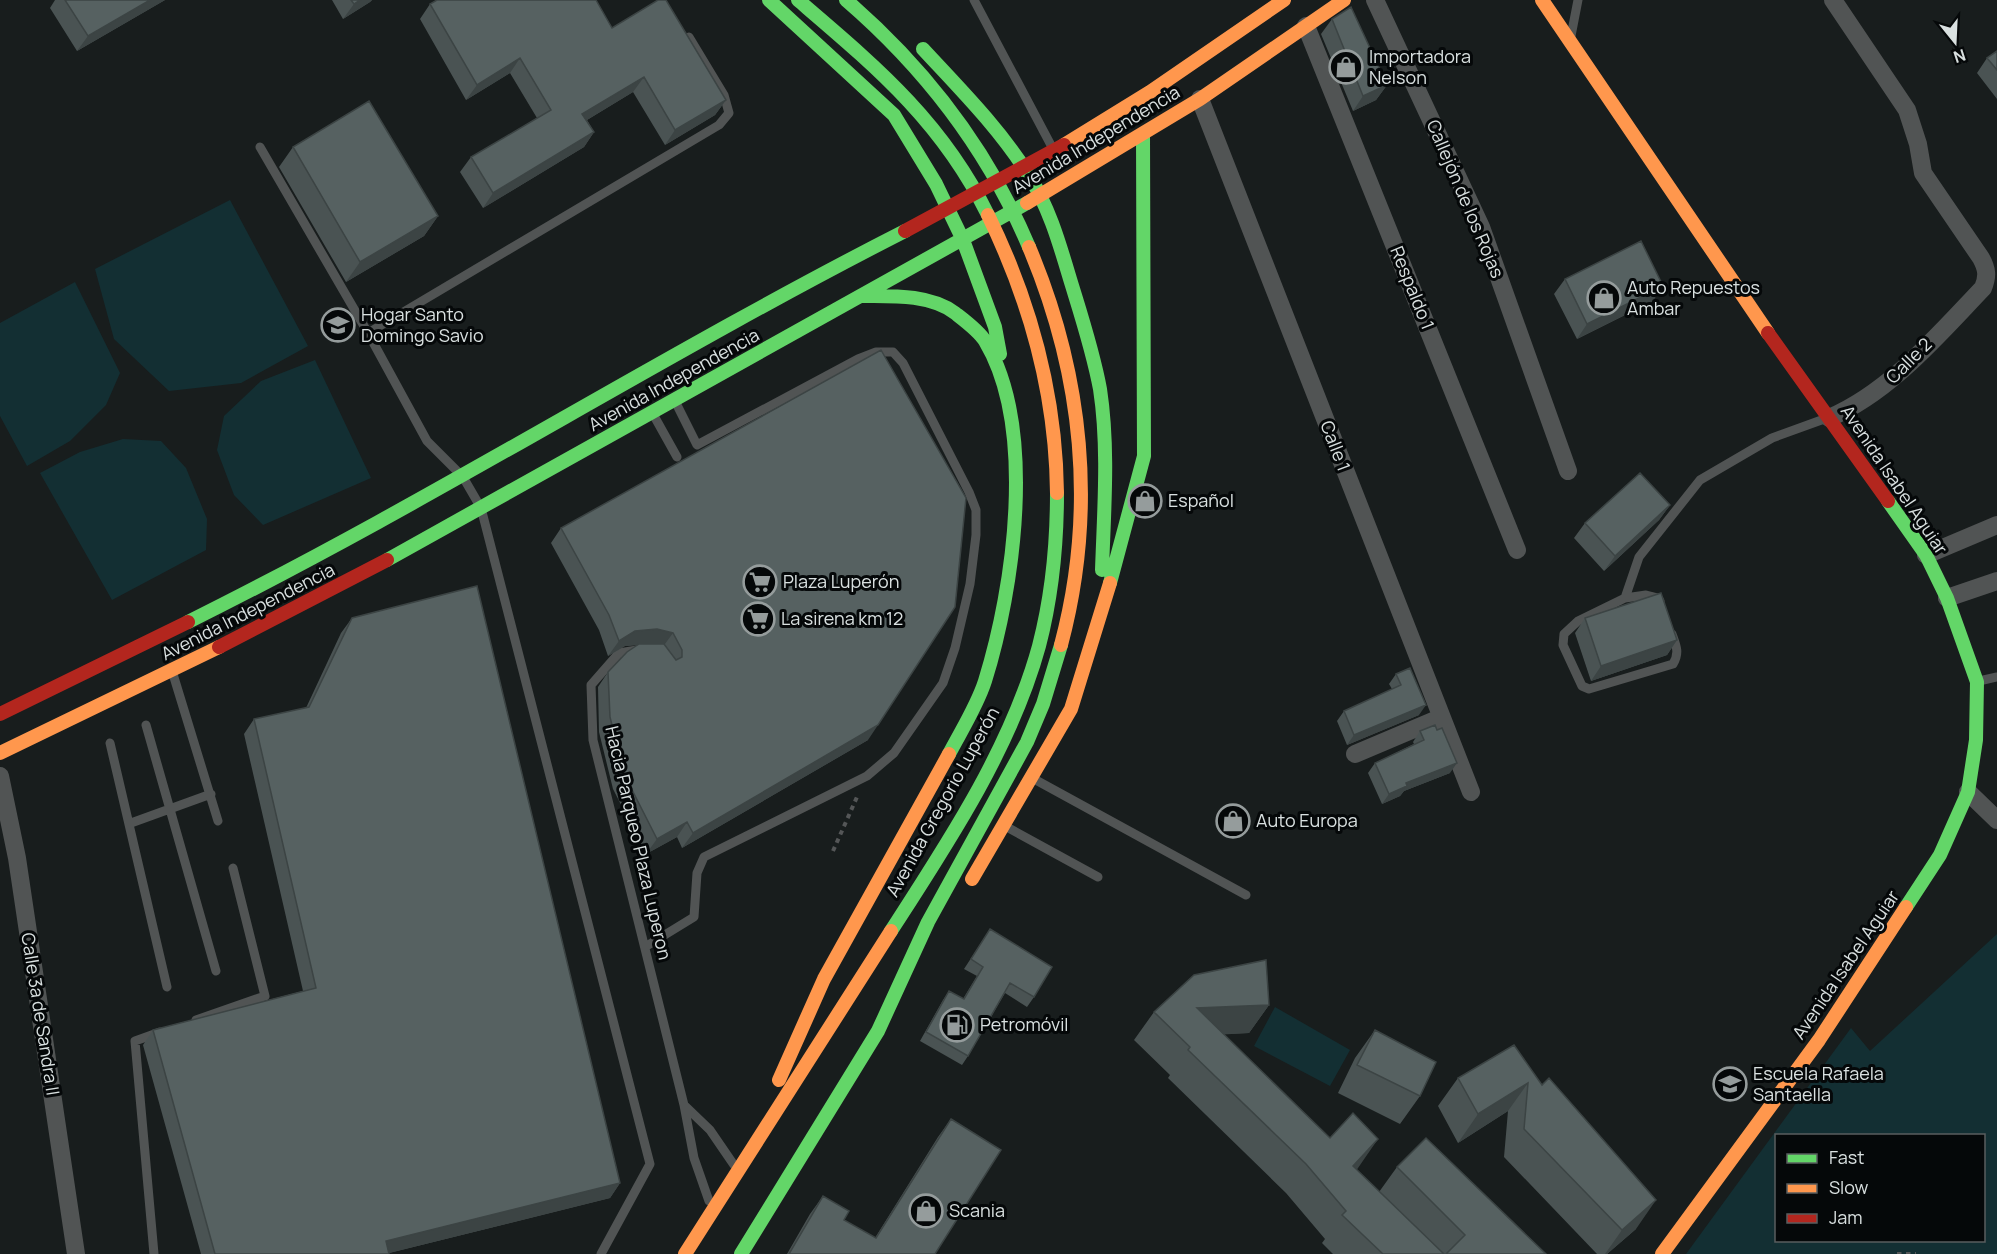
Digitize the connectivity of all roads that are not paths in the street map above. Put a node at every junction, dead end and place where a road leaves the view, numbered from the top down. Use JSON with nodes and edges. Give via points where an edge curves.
{"nodes":[{"id":1,"x":769,"y":0,"type":"edge"},
{"id":2,"x":846,"y":0,"type":"edge"},
{"id":3,"x":974,"y":0,"type":"edge"},
{"id":4,"x":1344,"y":0,"type":"edge"},
{"id":5,"x":1376,"y":0,"type":"edge"},
{"id":6,"x":1542,"y":0,"type":"edge"},
{"id":7,"x":1833,"y":0,"type":"edge"},
{"id":8,"x":1577,"y":1,"type":"edge"},
{"id":9,"x":1277,"y":2,"type":"edge"},
{"id":10,"x":802,"y":3,"type":"edge"},
{"id":11,"x":1306,"y":26,"type":"junction"},
{"id":12,"x":689,"y":37,"type":"edge"},
{"id":13,"x":915,"y":40,"type":"dead end"},
{"id":14,"x":1570,"y":43,"type":"junction"},
{"id":15,"x":1200,"y":99,"type":"junction"},
{"id":16,"x":1143,"y":135,"type":"junction"},
{"id":17,"x":260,"y":147,"type":"dead end"},
{"id":18,"x":1054,"y":151,"type":"junction"},
{"id":19,"x":1024,"y":168,"type":"junction"},
{"id":20,"x":1040,"y":195,"type":"junction"},
{"id":21,"x":948,"y":209,"type":"junction"},
{"id":22,"x":963,"y":240,"type":"junction"},
{"id":23,"x":862,"y":296,"type":"junction"},
{"id":24,"x":368,"y":333,"type":"junction"},
{"id":25,"x":1006,"y":391,"type":"junction"},
{"id":26,"x":675,"y":401,"type":"junction"},
{"id":27,"x":652,"y":413,"type":"junction"},
{"id":28,"x":1829,"y":418,"type":"junction"},
{"id":29,"x":677,"y":457,"type":"dead end"},
{"id":30,"x":1568,"y":471,"type":"dead end"},
{"id":31,"x":463,"y":477,"type":"junction"},
{"id":32,"x":481,"y":508,"type":"junction"},
{"id":33,"x":1997,"y":525,"type":"edge"},
{"id":34,"x":1517,"y":550,"type":"dead end"},
{"id":35,"x":1926,"y":555,"type":"junction"},
{"id":36,"x":1997,"y":581,"type":"edge"},
{"id":37,"x":1625,"y":598,"type":"junction"},
{"id":38,"x":1947,"y":598,"type":"junction"},
{"id":39,"x":1662,"y":608,"type":"edge"},
{"id":40,"x":1099,"y":626,"type":"junction"},
{"id":41,"x":1670,"y":627,"type":"edge"},
{"id":42,"x":651,"y":651,"type":"edge"},
{"id":43,"x":172,"y":671,"type":"junction"},
{"id":44,"x":1997,"y":677,"type":"edge"},
{"id":45,"x":1977,"y":682,"type":"junction"},
{"id":46,"x":0,"y":714,"type":"edge"},
{"id":47,"x":1440,"y":718,"type":"junction"},
{"id":48,"x":146,"y":725,"type":"dead end"},
{"id":49,"x":110,"y":743,"type":"dead end"},
{"id":50,"x":0,"y":753,"type":"edge"},
{"id":51,"x":1355,"y":754,"type":"dead end"},
{"id":52,"x":0,"y":776,"type":"edge"},
{"id":53,"x":1032,"y":778,"type":"junction"},
{"id":54,"x":1471,"y":792,"type":"dead end"},
{"id":55,"x":1968,"y":792,"type":"junction"},
{"id":56,"x":211,"y":794,"type":"junction"},
{"id":57,"x":171,"y":809,"type":"junction"},
{"id":58,"x":1997,"y":820,"type":"edge"},
{"id":59,"x":218,"y":821,"type":"dead end"},
{"id":60,"x":130,"y":823,"type":"junction"},
{"id":61,"x":1005,"y":826,"type":"junction"},
{"id":62,"x":233,"y":868,"type":"dead end"},
{"id":63,"x":1098,"y":877,"type":"dead end"},
{"id":64,"x":962,"y":895,"type":"dead end"},
{"id":65,"x":1246,"y":895,"type":"dead end"},
{"id":66,"x":938,"y":934,"type":"dead end"},
{"id":67,"x":645,"y":947,"type":"junction"},
{"id":68,"x":216,"y":971,"type":"dead end"},
{"id":69,"x":167,"y":987,"type":"dead end"},
{"id":70,"x":189,"y":1023,"type":"edge"},
{"id":71,"x":167,"y":1030,"type":"edge"},
{"id":72,"x":878,"y":1031,"type":"junction"},
{"id":73,"x":684,"y":1105,"type":"junction"},
{"id":74,"x":750,"y":1146,"type":"junction"},
{"id":75,"x":736,"y":1170,"type":"junction"},
{"id":76,"x":712,"y":1209,"type":"junction"},
{"id":77,"x":76,"y":1254,"type":"edge"},
{"id":78,"x":154,"y":1254,"type":"edge"},
{"id":79,"x":601,"y":1254,"type":"edge"},
{"id":80,"x":685,"y":1254,"type":"edge"},
{"id":81,"x":741,"y":1254,"type":"edge"},
{"id":82,"x":1662,"y":1254,"type":"edge"}],
"edges":[{"from":1,"to":21,"type":"main road","via":[[894,115]]},
{"from":2,"to":72,"type":"main road","via":[[906,56],[953,113],[983,157],[1027,240],[1067,362],[1078,417],[1082,468],[1076,572],[1066,626],[1046,694],[1026,742],[928,922]]},
{"from":3,"to":18,"type":"lane"},
{"from":4,"to":11,"type":"main road","name":"Avenida Independencia"},
{"from":5,"to":30,"type":"street","name":"Callejón de los Rojas","via":[[1481,227]]},
{"from":6,"to":14,"type":"main road","name":"Avenida Isabel Aguiar"},
{"from":7,"to":28,"type":"street","name":"Calle 2","via":[[1907,110],[1923,173],[1981,258],[1987,278],[1983,288],[1879,391]]},
{"from":8,"to":14,"type":"lane"},
{"from":9,"to":18,"type":"main road","name":"Avenida Independencia","via":[[1128,108]]},
{"from":10,"to":74,"type":"main road","name":"Avenida Gregorio Luperón","via":[[890,81],[963,167],[982,202],[1022,289],[1039,349],[1056,437],[1057,528],[1048,603],[1031,665],[1004,736],[931,868]]},
{"from":11,"to":15,"type":"main road","name":"Avenida Independencia"},
{"from":11,"to":34,"type":"street","name":"Respaldo 1"},
{"from":12,"to":24,"type":"lane","via":[[724,95],[729,113],[719,125]]},
{"from":13,"to":19,"type":"main road"},
{"from":14,"to":28,"type":"main road","name":"Avenida Isabel Aguiar"},
{"from":15,"to":16,"type":"main road","name":"Avenida Independencia"},
{"from":15,"to":47,"type":"street","name":"Calle 1"},
{"from":16,"to":20,"type":"main road","name":"Avenida Independencia"},
{"from":16,"to":40,"type":"main road","via":[[1144,456]]},
{"from":17,"to":24,"type":"lane"},
{"from":18,"to":19,"type":"main road","name":"Avenida Independencia"},
{"from":19,"to":20,"type":"main road"},
{"from":19,"to":21,"type":"main road","name":"Avenida Independencia"},
{"from":20,"to":22,"type":"main road","name":"Avenida Independencia"},
{"from":20,"to":40,"type":"main road","via":[[1084,324],[1102,405],[1104,518]]},
{"from":21,"to":22,"type":"main road"},
{"from":21,"to":31,"type":"main road","name":"Avenida Independencia","via":[[810,280]]},
{"from":22,"to":23,"type":"main road","name":"Avenida Independencia"},
{"from":22,"to":25,"type":"main road","via":[[995,327]]},
{"from":23,"to":25,"type":"main road","via":[[925,300],[955,312],[979,334]]},
{"from":23,"to":26,"type":"main road","name":"Avenida Independencia"},
{"from":24,"to":31,"type":"lane","via":[[426,441]]},
{"from":25,"to":74,"type":"main road","via":[[1015,471],[1015,526],[1005,603],[985,681],[811,1004]]},
{"from":26,"to":27,"type":"main road","name":"Avenida Independencia"},
{"from":26,"to":67,"type":"lane","via":[[697,445],[858,358],[893,352],[903,363],[969,492],[976,510],[976,534],[970,584],[943,683],[894,753],[867,776],[704,857],[697,873],[694,916]]},
{"from":27,"to":29,"type":"lane"},
{"from":27,"to":32,"type":"main road","name":"Avenida Independencia"},
{"from":28,"to":35,"type":"main road","name":"Avenida Isabel Aguiar"},
{"from":28,"to":37,"type":"lane","name":"Calle 2","via":[[1772,438],[1700,480],[1639,557]]},
{"from":31,"to":32,"type":"lane"},
{"from":31,"to":46,"type":"main road","name":"Avenida Independencia","via":[[238,598]]},
{"from":32,"to":43,"type":"main road","name":"Avenida Independencia"},
{"from":32,"to":79,"type":"lane","via":[[650,1164]]},
{"from":33,"to":35,"type":"street"},
{"from":35,"to":38,"type":"main road","name":"Avenida Isabel Aguiar"},
{"from":36,"to":38,"type":"street"},
{"from":37,"to":39,"type":"lane","via":[[1658,598]]},
{"from":37,"to":41,"type":"lane","via":[[1578,621],[1564,634],[1563,645],[1582,686],[1589,689],[1673,663],[1677,647]]},
{"from":38,"to":45,"type":"main road","name":"Avenida Isabel Aguiar"},
{"from":40,"to":53,"type":"main road","via":[[1071,709]]},
{"from":42,"to":67,"type":"lane","name":"Hacia Parqueo Plaza Luperon","via":[[619,653],[591,685],[592,740]]},
{"from":43,"to":50,"type":"main road","name":"Avenida Independencia"},
{"from":43,"to":56,"type":"lane"},
{"from":44,"to":45,"type":"lane"},
{"from":45,"to":55,"type":"main road","name":"Avenida Isabel Aguiar","via":[[1976,740]]},
{"from":47,"to":51,"type":"street"},
{"from":47,"to":54,"type":"street","name":"Calle 1"},
{"from":48,"to":57,"type":"lane"},
{"from":49,"to":60,"type":"lane"},
{"from":52,"to":77,"type":"street","name":"Calle 3a de Sandra II","via":[[17,858]]},
{"from":53,"to":61,"type":"main road"},
{"from":53,"to":65,"type":"lane"},
{"from":55,"to":58,"type":"street"},
{"from":55,"to":82,"type":"main road","name":"Avenida Isabel Aguiar","via":[[1940,855],[1819,1040]]},
{"from":56,"to":57,"type":"lane"},
{"from":56,"to":59,"type":"lane"},
{"from":57,"to":60,"type":"lane"},
{"from":57,"to":68,"type":"lane"},
{"from":60,"to":69,"type":"lane"},
{"from":61,"to":63,"type":"lane"},
{"from":61,"to":64,"type":"main road"},
{"from":62,"to":70,"type":"lane","via":[[265,996]]},
{"from":66,"to":72,"type":"main road"},
{"from":67,"to":73,"type":"lane","name":"Hacia Parqueo Plaza Luperon"},
{"from":71,"to":78,"type":"lane","via":[[135,1041]]},
{"from":72,"to":81,"type":"main road"},
{"from":73,"to":75,"type":"lane","via":[[710,1130]]},
{"from":73,"to":76,"type":"lane","name":"Hacia Parqueo Plaza Luperon","via":[[694,1158]]},
{"from":74,"to":75,"type":"main road","name":"Avenida Gregorio Luperón"},
{"from":75,"to":76,"type":"main road","name":"Avenida Gregorio Luperón"},
{"from":76,"to":80,"type":"main road","name":"Avenida Gregorio Luperón"}]}
